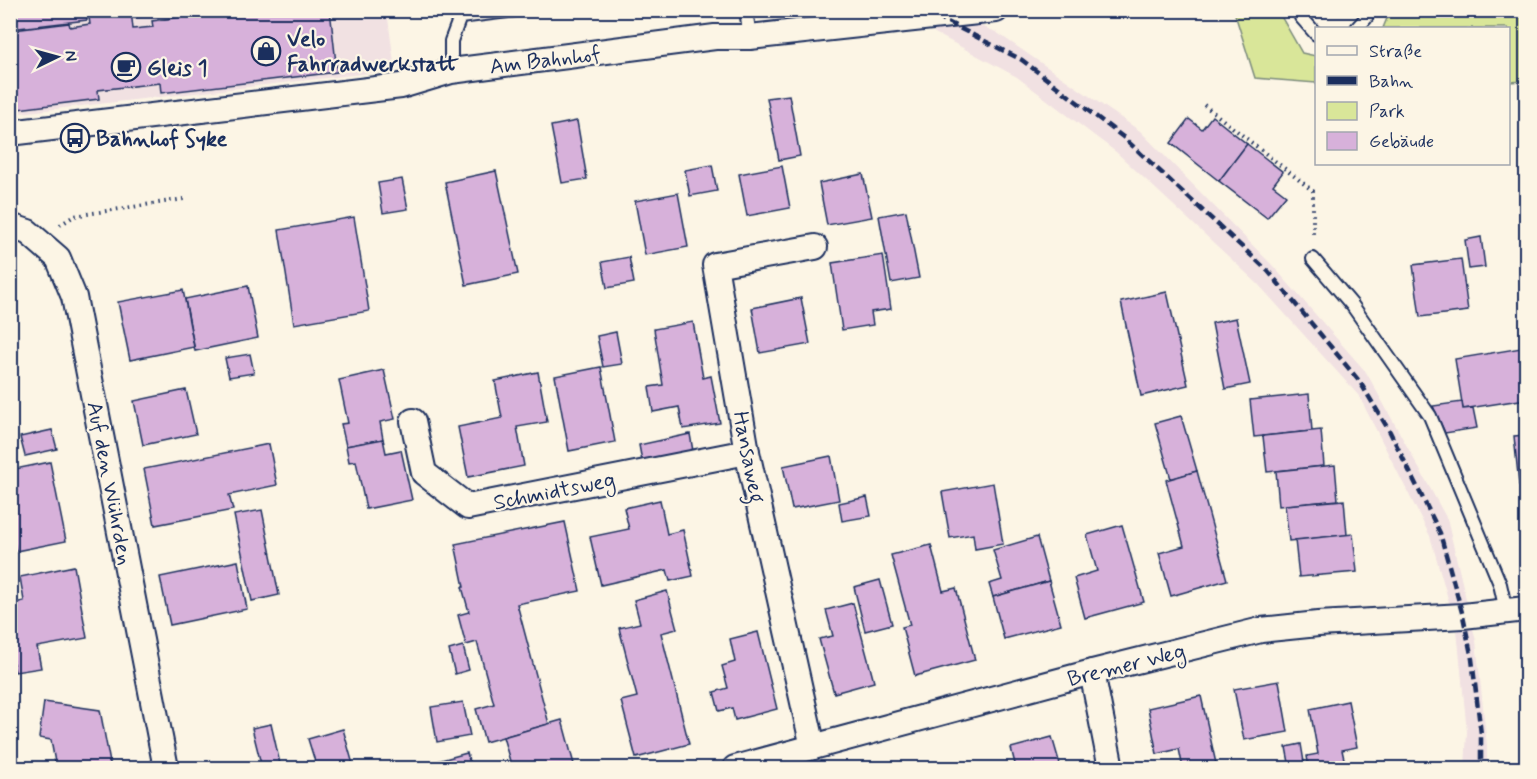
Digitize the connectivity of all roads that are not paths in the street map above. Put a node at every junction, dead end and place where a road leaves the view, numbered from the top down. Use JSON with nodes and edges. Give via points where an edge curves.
{"nodes":[{"id":1,"x":516,"y":10,"type":"edge"},
{"id":2,"x":746,"y":10,"type":"edge"},
{"id":3,"x":996,"y":10,"type":"edge"},
{"id":4,"x":1299,"y":10,"type":"edge"},
{"id":5,"x":1367,"y":10,"type":"edge"},
{"id":6,"x":1358,"y":27,"type":"edge"},
{"id":7,"x":1315,"y":32,"type":"edge"},
{"id":8,"x":750,"y":37,"type":"junction"},
{"id":9,"x":451,"y":71,"type":"junction"},
{"id":10,"x":10,"y":133,"type":"edge"},
{"id":11,"x":10,"y":226,"type":"edge"},
{"id":12,"x":815,"y":247,"type":"dead end"},
{"id":13,"x":1313,"y":259,"type":"road end"},
{"id":14,"x":413,"y":421,"type":"dead end"},
{"id":15,"x":747,"y":452,"type":"junction"},
{"id":16,"x":1516,"y":610,"type":"edge"},
{"id":17,"x":1092,"y":672,"type":"junction"},
{"id":18,"x":813,"y":747,"type":"junction"},
{"id":19,"x":166,"y":768,"type":"edge"},
{"id":20,"x":735,"y":768,"type":"edge"},
{"id":21,"x":1111,"y":768,"type":"edge"}],
"edges":[{"from":1,"to":9,"type":"lane","via":[[460,17],[451,41]]},
{"from":2,"to":8,"type":"lane"},
{"from":3,"to":8,"type":"street","name":"Am Bahnhof"},
{"from":4,"to":7,"type":"lane","via":[[1300,17]]},
{"from":5,"to":6,"type":"lane"},
{"from":8,"to":9,"type":"street","name":"Am Bahnhof"},
{"from":9,"to":10,"type":"street","name":"Am Bahnhof","via":[[401,86]]},
{"from":11,"to":19,"type":"street","name":"Auf den Wührden","via":[[28,232],[58,258],[74,297]]},
{"from":12,"to":15,"type":"street","name":"Hansaweg","via":[[715,265]]},
{"from":13,"to":16,"type":"lane","via":[[1352,305],[1430,416],[1500,584]]},
{"from":14,"to":15,"type":"street","name":"Schmidtsweg","via":[[424,473],[468,507]]},
{"from":15,"to":18,"type":"street","name":"Hansaweg"},
{"from":16,"to":17,"type":"street","name":"Bremer Weg","via":[[1261,630]]},
{"from":17,"to":18,"type":"street","name":"Bremer Weg"},
{"from":17,"to":21,"type":"street"},
{"from":18,"to":20,"type":"street","name":"Bremer Weg"}]}
